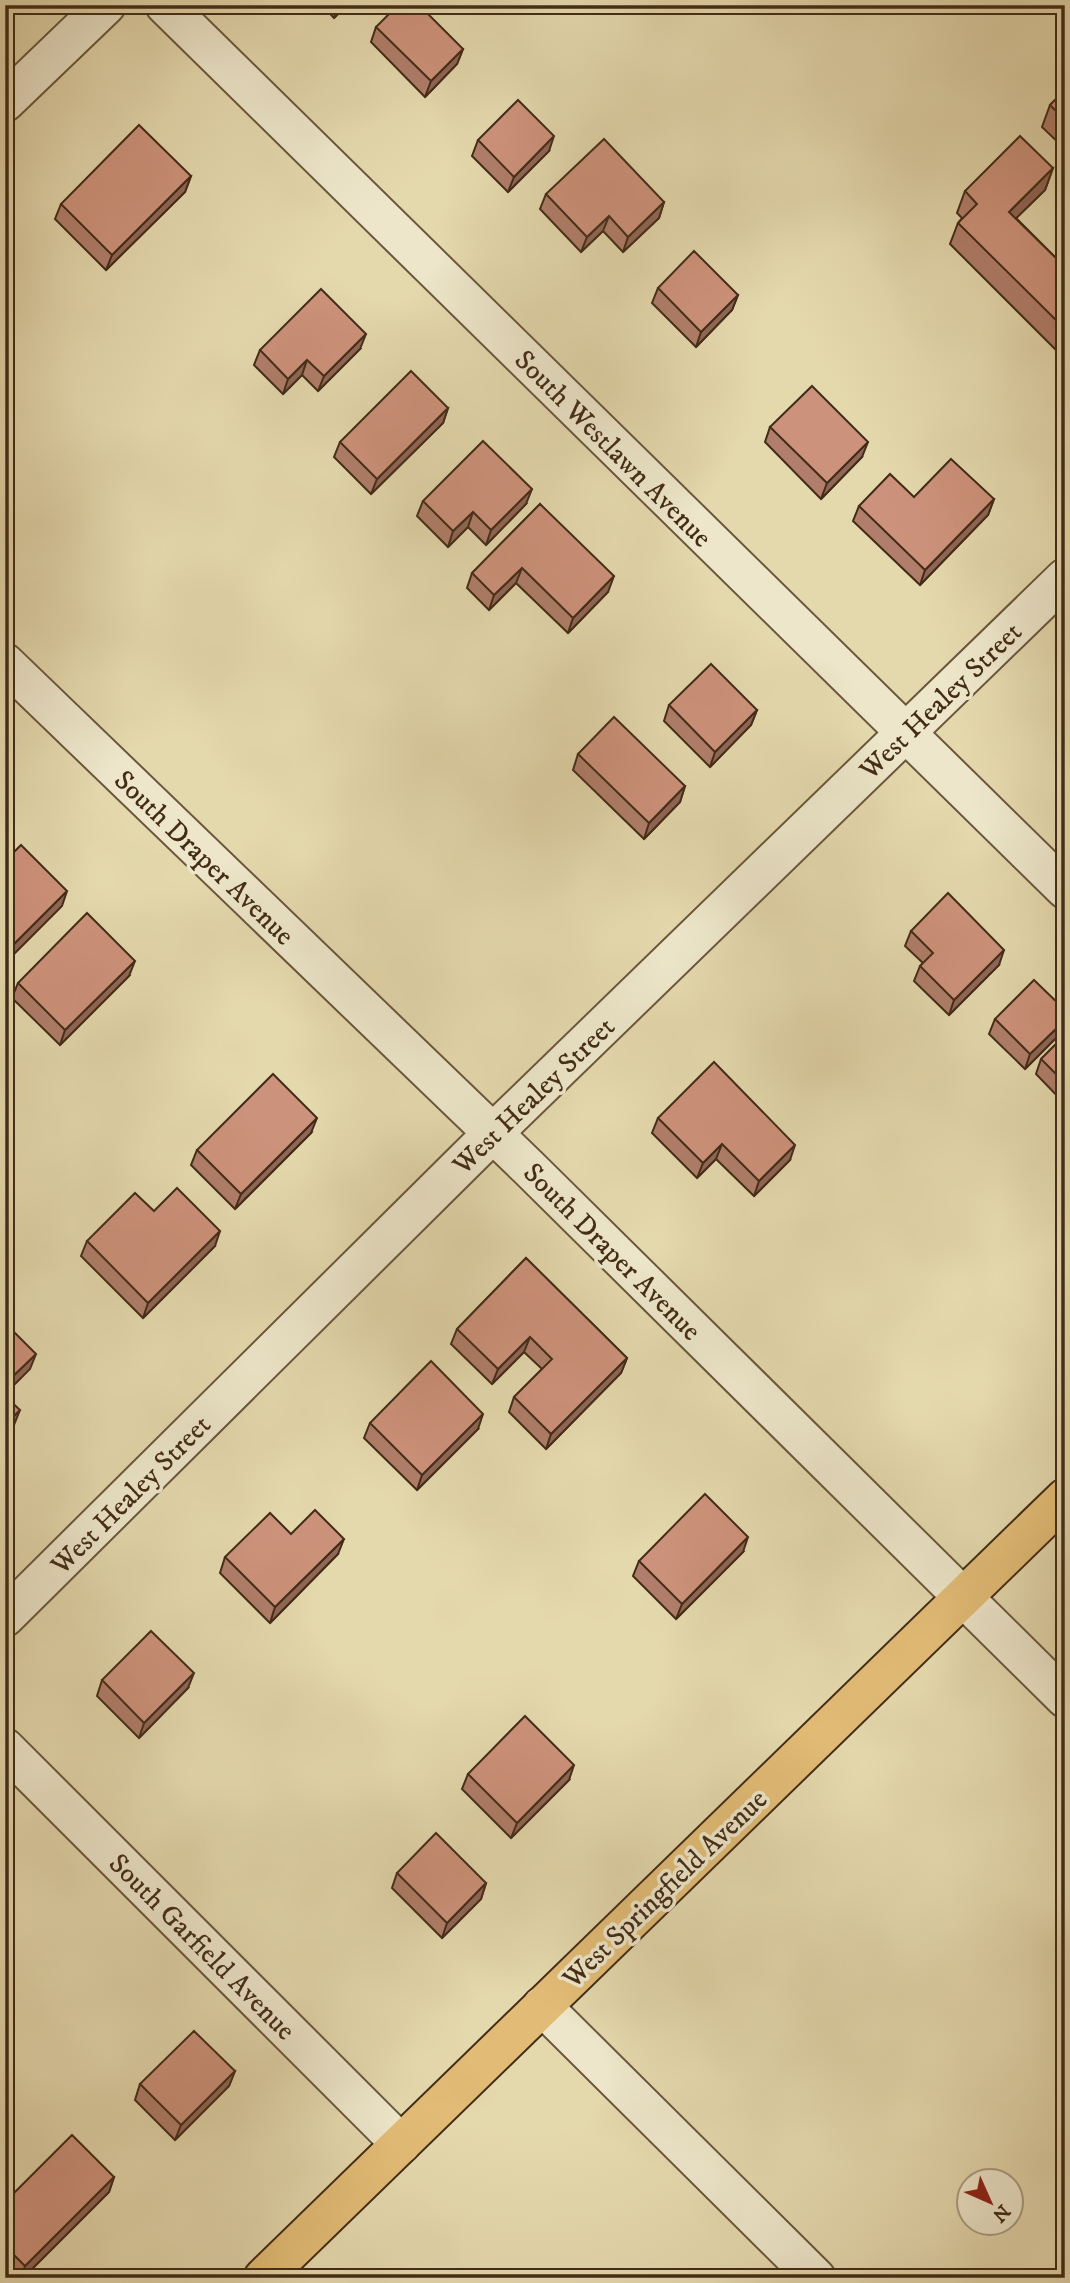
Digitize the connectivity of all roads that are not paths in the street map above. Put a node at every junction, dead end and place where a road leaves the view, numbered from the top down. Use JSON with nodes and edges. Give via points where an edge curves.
{"nodes":[{"id":1,"x":106,"y":5,"type":"edge"},
{"id":2,"x":165,"y":5,"type":"edge"},
{"id":3,"x":5,"y":102,"type":"edge"},
{"id":4,"x":1065,"y":578,"type":"edge"},
{"id":5,"x":5,"y":663,"type":"edge"},
{"id":6,"x":905,"y":734,"type":"junction"},
{"id":7,"x":1065,"y":888,"type":"edge"},
{"id":8,"x":492,"y":1134,"type":"junction"},
{"id":9,"x":1065,"y":1498,"type":"edge"},
{"id":10,"x":962,"y":1599,"type":"junction"},
{"id":11,"x":5,"y":1617,"type":"edge"},
{"id":12,"x":1065,"y":1698,"type":"edge"},
{"id":13,"x":5,"y":1748,"type":"edge"},
{"id":14,"x":542,"y":2006,"type":"junction"},
{"id":15,"x":401,"y":2144,"type":"junction"},
{"id":16,"x":263,"y":2278,"type":"edge"},
{"id":17,"x":816,"y":2278,"type":"edge"}],
"edges":[{"from":1,"to":3,"type":"street"},
{"from":2,"to":6,"type":"street","name":"South Westlawn Avenue"},
{"from":4,"to":6,"type":"street","name":"West Healey Street"},
{"from":5,"to":8,"type":"street","name":"South Draper Avenue"},
{"from":6,"to":7,"type":"street","name":"South Westlawn Avenue"},
{"from":6,"to":8,"type":"street","name":"West Healey Street"},
{"from":8,"to":10,"type":"street","name":"South Draper Avenue"},
{"from":8,"to":11,"type":"street","name":"West Healey Street"},
{"from":9,"to":10,"type":"main road","name":"West Springfield Avenue"},
{"from":10,"to":12,"type":"street","name":"South Draper Avenue"},
{"from":10,"to":14,"type":"main road","name":"West Springfield Avenue"},
{"from":13,"to":15,"type":"street","name":"South Garfield Avenue"},
{"from":14,"to":15,"type":"main road","name":"West Springfield Avenue"},
{"from":14,"to":17,"type":"street"},
{"from":15,"to":16,"type":"main road","name":"West Springfield Avenue"}]}
